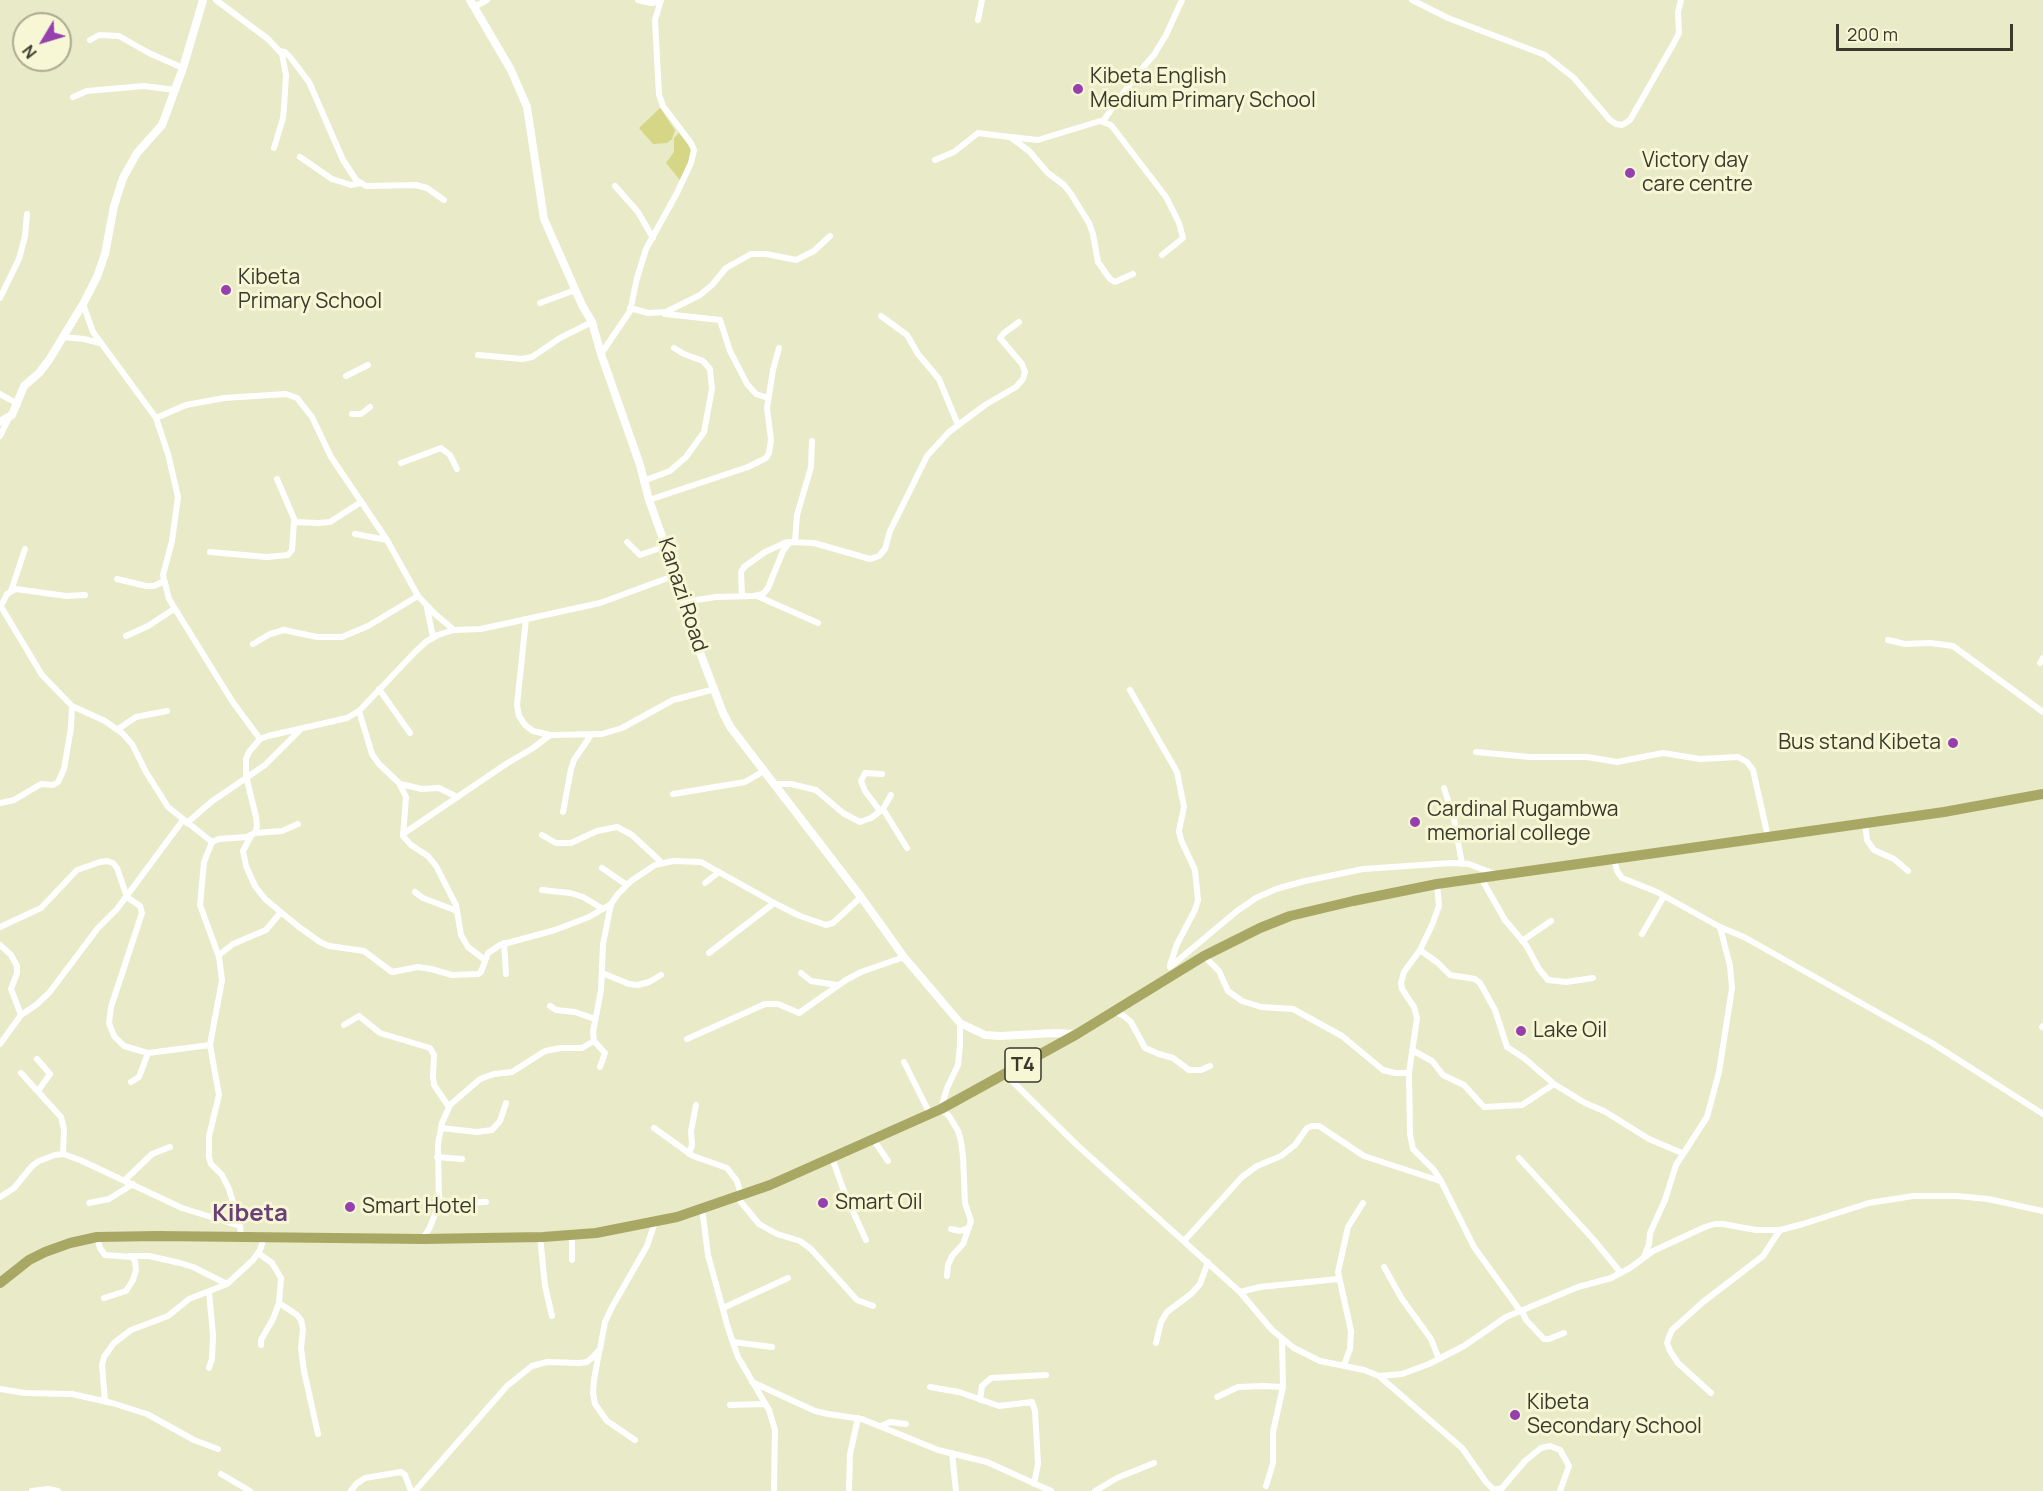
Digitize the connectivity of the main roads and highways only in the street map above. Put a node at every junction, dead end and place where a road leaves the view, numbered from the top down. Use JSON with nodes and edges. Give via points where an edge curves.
{"nodes":[{"id":1,"x":472,"y":3,"type":"edge"},
{"id":2,"x":2043,"y":794,"type":"edge"},
{"id":3,"x":1077,"y":1034,"type":"junction"},
{"id":4,"x":0,"y":1283,"type":"edge"}],
"edges":[{"from":1,"to":3,"type":"main road","name":"Kanazi Road","via":[[511,70],[527,107],[544,219],[592,322],[684,605],[731,728],[904,957],[960,1023],[985,1035]]},
{"from":2,"to":3,"type":"highway","number":"T4","via":[[1944,812],[1437,884],[1290,916],[1169,972]]},
{"from":3,"to":4,"type":"highway","number":"T4","via":[[936,1112],[770,1185],[677,1217],[596,1233],[540,1236],[423,1239],[264,1236],[241,1231],[97,1237],[45,1252]]}]}
